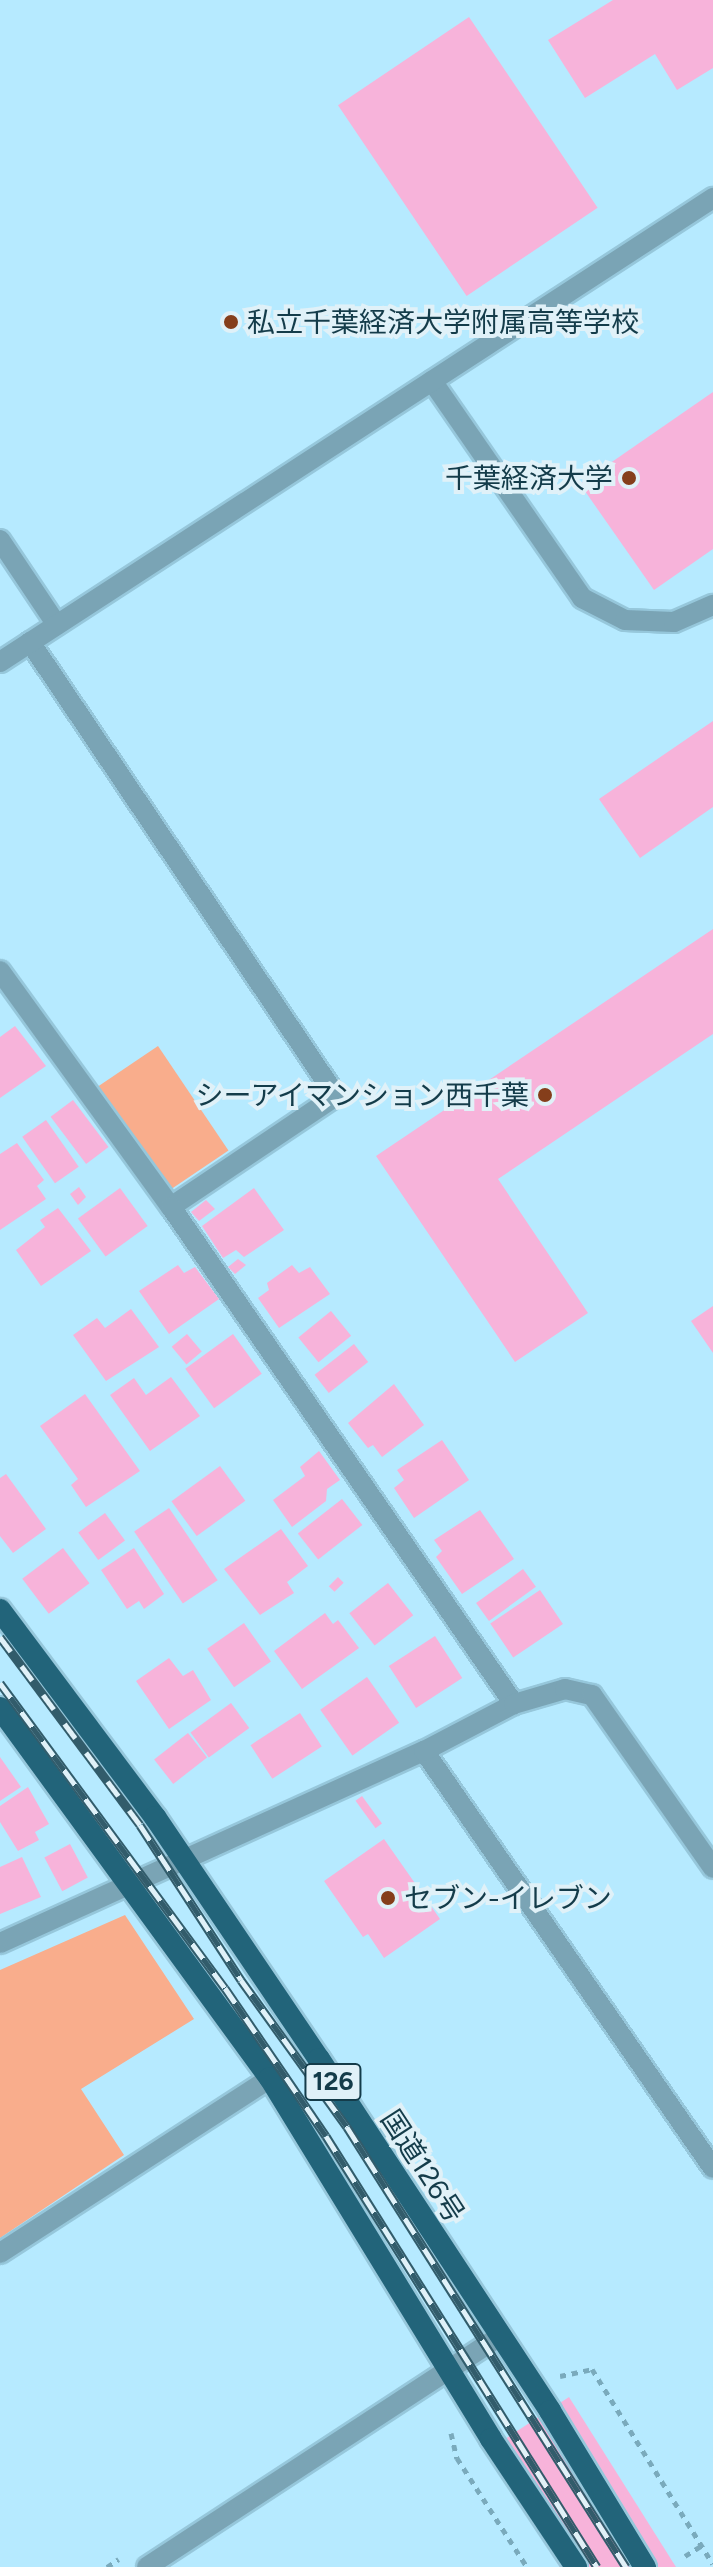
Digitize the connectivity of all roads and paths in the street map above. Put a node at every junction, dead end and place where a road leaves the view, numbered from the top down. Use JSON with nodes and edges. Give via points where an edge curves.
{"nodes":[{"id":1,"x":713,"y":198,"type":"edge"},
{"id":2,"x":432,"y":381,"type":"junction"},
{"id":3,"x":0,"y":540,"type":"edge"},
{"id":4,"x":713,"y":605,"type":"edge"},
{"id":5,"x":57,"y":625,"type":"junction"},
{"id":6,"x":30,"y":642,"type":"junction"},
{"id":7,"x":0,"y":662,"type":"edge"},
{"id":8,"x":0,"y":971,"type":"edge"},
{"id":9,"x":171,"y":1207,"type":"junction"},
{"id":10,"x":0,"y":1610,"type":"edge"},
{"id":11,"x":514,"y":1704,"type":"junction"},
{"id":12,"x":0,"y":1708,"type":"edge"},
{"id":13,"x":424,"y":1751,"type":"junction"},
{"id":14,"x":181,"y":1860,"type":"junction"},
{"id":15,"x":713,"y":1868,"type":"edge"},
{"id":16,"x":133,"y":1884,"type":"junction"},
{"id":17,"x":0,"y":1943,"type":"edge"},
{"id":18,"x":270,"y":2078,"type":"junction"},
{"id":19,"x":713,"y":2168,"type":"edge"},
{"id":20,"x":0,"y":2253,"type":"edge"},
{"id":21,"x":498,"y":2337,"type":"junction"},
{"id":22,"x":451,"y":2369,"type":"junction"},
{"id":23,"x":449,"y":2427,"type":"dead end"},
{"id":24,"x":702,"y":2546,"type":"dead end"},
{"id":25,"x":132,"y":2550,"type":"dead end"},
{"id":26,"x":685,"y":2556,"type":"dead end"},
{"id":27,"x":107,"y":2567,"type":"edge"},
{"id":28,"x":147,"y":2567,"type":"edge"},
{"id":29,"x":527,"y":2567,"type":"edge"},
{"id":30,"x":576,"y":2567,"type":"edge"},
{"id":31,"x":645,"y":2567,"type":"edge"}],
"edges":[{"from":1,"to":2,"type":"street"},
{"from":2,"to":4,"type":"street","via":[[582,598],[625,620],[674,622]]},
{"from":2,"to":5,"type":"street"},
{"from":3,"to":5,"type":"street"},
{"from":5,"to":6,"type":"street"},
{"from":6,"to":7,"type":"street"},
{"from":6,"to":9,"type":"street","via":[[336,1096]]},
{"from":8,"to":9,"type":"street"},
{"from":9,"to":11,"type":"street"},
{"from":10,"to":14,"type":"highway","name":"国道126号","number":"126","via":[[155,1817]]},
{"from":11,"to":13,"type":"street"},
{"from":11,"to":15,"type":"street","via":[[565,1689],[592,1695]]},
{"from":12,"to":16,"type":"highway","number":"126"},
{"from":13,"to":14,"type":"street"},
{"from":13,"to":19,"type":"street"},
{"from":14,"to":16,"type":"street"},
{"from":14,"to":21,"type":"highway","name":"国道126号","number":"126","via":[[319,2059]]},
{"from":16,"to":17,"type":"street"},
{"from":16,"to":18,"type":"highway","number":"126"},
{"from":18,"to":20,"type":"street"},
{"from":18,"to":22,"type":"highway","number":"126"},
{"from":21,"to":22,"type":"street"},
{"from":21,"to":31,"type":"highway","name":"国道126号","number":"126"},
{"from":22,"to":28,"type":"street"},
{"from":22,"to":30,"type":"highway","number":"126"},
{"from":23,"to":29,"type":"path","via":[[457,2458]]},
{"from":24,"to":26,"type":"path"},
{"from":25,"to":27,"type":"path"}]}
